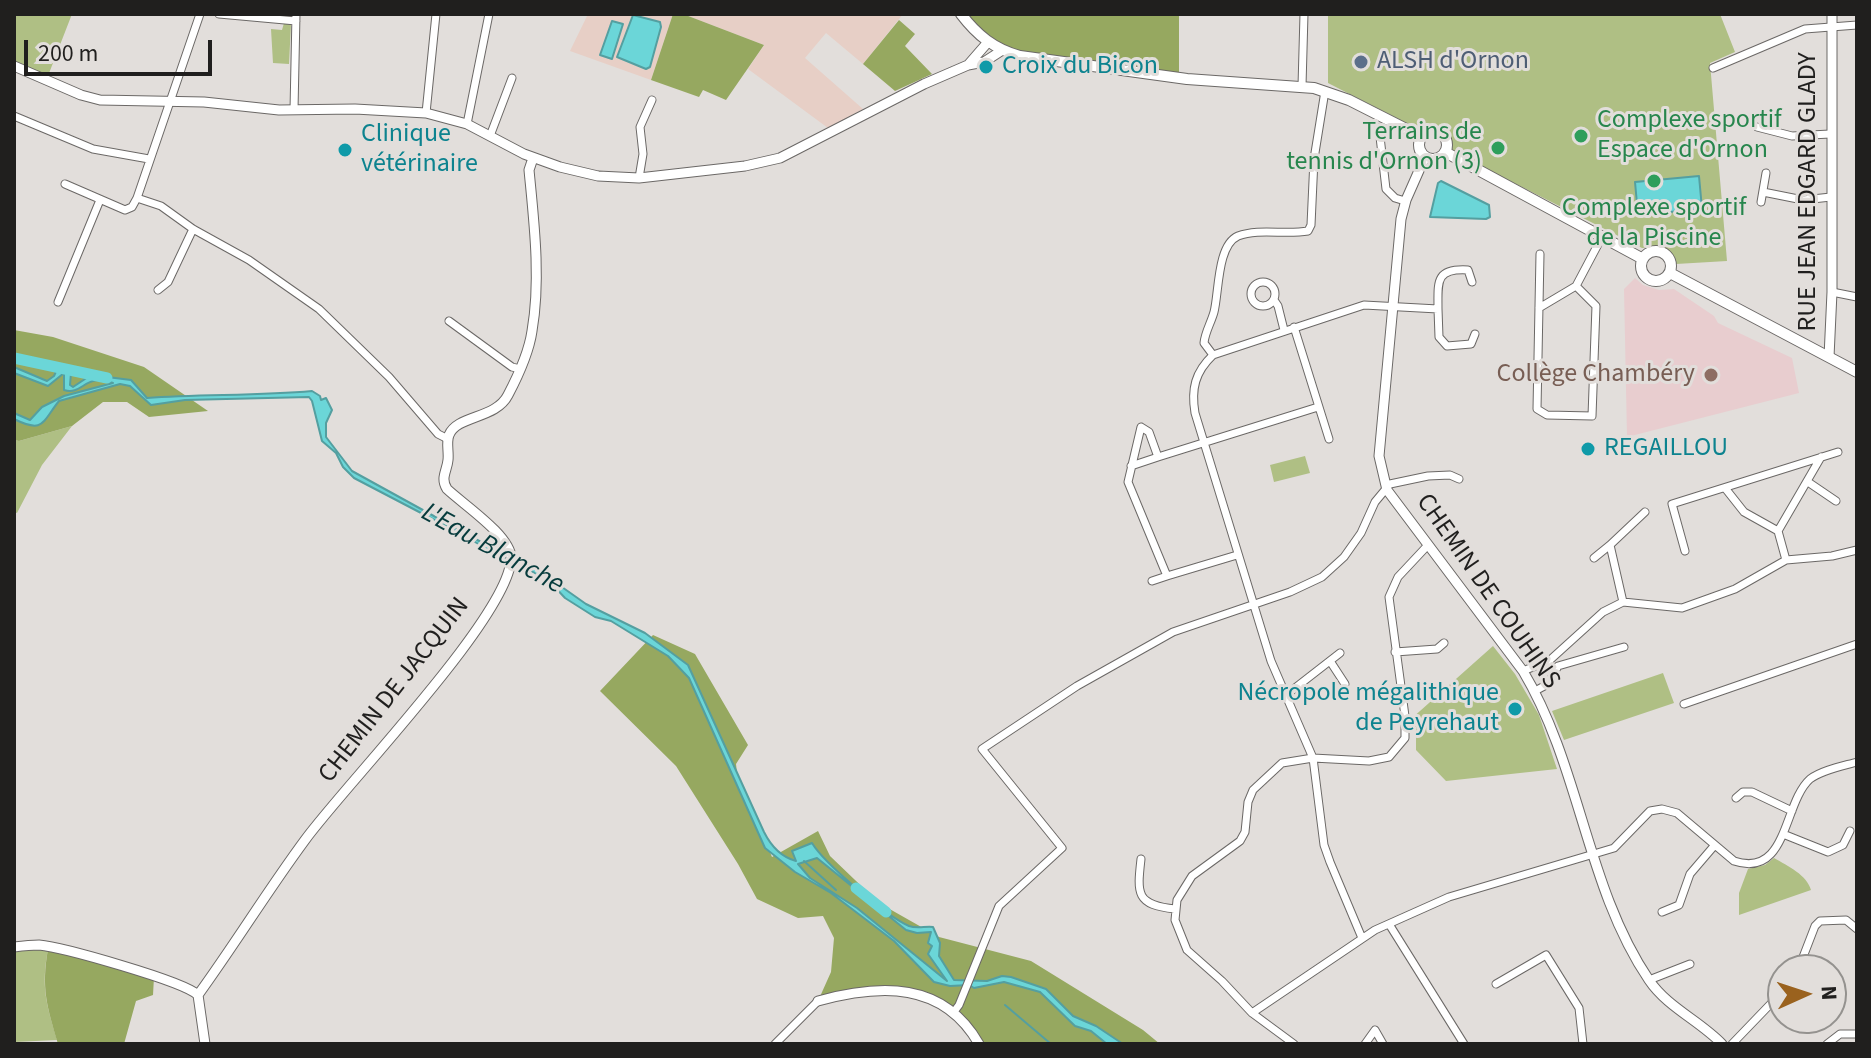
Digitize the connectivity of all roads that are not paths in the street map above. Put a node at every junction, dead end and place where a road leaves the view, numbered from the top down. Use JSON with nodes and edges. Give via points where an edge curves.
{"nodes":[{"id":1,"x":200,"y":14,"type":"edge"},
{"id":2,"x":219,"y":14,"type":"edge"},
{"id":3,"x":436,"y":14,"type":"edge"},
{"id":4,"x":489,"y":14,"type":"edge"},
{"id":5,"x":961,"y":14,"type":"edge"},
{"id":6,"x":1304,"y":14,"type":"edge"},
{"id":7,"x":1832,"y":14,"type":"edge"},
{"id":8,"x":296,"y":18,"type":"edge"},
{"id":9,"x":1857,"y":25,"type":"edge"},
{"id":10,"x":1831,"y":27,"type":"junction"},
{"id":11,"x":988,"y":42,"type":"junction"},
{"id":12,"x":1001,"y":51,"type":"junction"},
{"id":13,"x":968,"y":65,"type":"junction"},
{"id":14,"x":14,"y":66,"type":"edge"},
{"id":15,"x":1713,"y":68,"type":"dead end"},
{"id":16,"x":512,"y":78,"type":"dead end"},
{"id":17,"x":1302,"y":86,"type":"junction"},
{"id":18,"x":1325,"y":91,"type":"junction"},
{"id":19,"x":652,"y":100,"type":"dead end"},
{"id":20,"x":170,"y":101,"type":"junction"},
{"id":21,"x":294,"y":110,"type":"junction"},
{"id":22,"x":426,"y":113,"type":"junction"},
{"id":23,"x":14,"y":116,"type":"edge"},
{"id":24,"x":467,"y":124,"type":"junction"},
{"id":25,"x":1757,"y":127,"type":"dead end"},
{"id":26,"x":1379,"y":128,"type":"dead end"},
{"id":27,"x":1830,"y":134,"type":"junction"},
{"id":28,"x":490,"y":136,"type":"junction"},
{"id":29,"x":1422,"y":137,"type":"junction"},
{"id":30,"x":1445,"y":152,"type":"junction"},
{"id":31,"x":1425,"y":157,"type":"junction"},
{"id":32,"x":533,"y":158,"type":"junction"},
{"id":33,"x":149,"y":159,"type":"junction"},
{"id":34,"x":1766,"y":173,"type":"dead end"},
{"id":35,"x":639,"y":178,"type":"junction"},
{"id":36,"x":65,"y":184,"type":"dead end"},
{"id":37,"x":1763,"y":192,"type":"junction"},
{"id":38,"x":1831,"y":197,"type":"junction"},
{"id":39,"x":137,"y":198,"type":"junction"},
{"id":40,"x":100,"y":200,"type":"junction"},
{"id":41,"x":1405,"y":201,"type":"junction"},
{"id":42,"x":1761,"y":202,"type":"dead end"},
{"id":43,"x":193,"y":229,"type":"junction"},
{"id":44,"x":1603,"y":235,"type":"junction"},
{"id":45,"x":1540,"y":254,"type":"dead end"},
{"id":46,"x":1643,"y":259,"type":"junction"},
{"id":47,"x":1670,"y":273,"type":"junction"},
{"id":48,"x":1472,"y":282,"type":"dead end"},
{"id":49,"x":1576,"y":286,"type":"junction"},
{"id":50,"x":158,"y":290,"type":"dead end"},
{"id":51,"x":1832,"y":292,"type":"junction"},
{"id":52,"x":1857,"y":297,"type":"edge"},
{"id":53,"x":1274,"y":300,"type":"dead end"},
{"id":54,"x":58,"y":302,"type":"dead end"},
{"id":55,"x":1393,"y":308,"type":"junction"},
{"id":56,"x":1539,"y":308,"type":"junction"},
{"id":57,"x":1438,"y":309,"type":"junction"},
{"id":58,"x":449,"y":321,"type":"dead end"},
{"id":59,"x":1294,"y":327,"type":"junction"},
{"id":60,"x":1284,"y":330,"type":"junction"},
{"id":61,"x":1475,"y":334,"type":"dead end"},
{"id":62,"x":1213,"y":355,"type":"junction"},
{"id":63,"x":1829,"y":357,"type":"junction"},
{"id":64,"x":520,"y":369,"type":"junction"},
{"id":65,"x":1857,"y":372,"type":"edge"},
{"id":66,"x":1318,"y":407,"type":"junction"},
{"id":67,"x":448,"y":439,"type":"junction"},
{"id":68,"x":1329,"y":439,"type":"dead end"},
{"id":69,"x":1204,"y":443,"type":"junction"},
{"id":70,"x":1838,"y":452,"type":"dead end"},
{"id":71,"x":1158,"y":457,"type":"junction"},
{"id":72,"x":1821,"y":457,"type":"junction"},
{"id":73,"x":1131,"y":466,"type":"junction"},
{"id":74,"x":1459,"y":479,"type":"dead end"},
{"id":75,"x":1808,"y":482,"type":"junction"},
{"id":76,"x":1725,"y":488,"type":"junction"},
{"id":77,"x":1387,"y":490,"type":"junction"},
{"id":78,"x":1836,"y":501,"type":"dead end"},
{"id":79,"x":1645,"y":512,"type":"dead end"},
{"id":80,"x":1778,"y":531,"type":"junction"},
{"id":81,"x":1428,"y":545,"type":"junction"},
{"id":82,"x":1610,"y":545,"type":"junction"},
{"id":83,"x":1857,"y":550,"type":"edge"},
{"id":84,"x":1685,"y":551,"type":"dead end"},
{"id":85,"x":1237,"y":555,"type":"junction"},
{"id":86,"x":1594,"y":558,"type":"dead end"},
{"id":87,"x":1786,"y":560,"type":"junction"},
{"id":88,"x":1167,"y":576,"type":"junction"},
{"id":89,"x":1152,"y":581,"type":"dead end"},
{"id":90,"x":1623,"y":602,"type":"junction"},
{"id":91,"x":1254,"y":605,"type":"junction"},
{"id":92,"x":1444,"y":643,"type":"dead end"},
{"id":93,"x":1857,"y":644,"type":"edge"},
{"id":94,"x":1624,"y":647,"type":"dead end"},
{"id":95,"x":1395,"y":652,"type":"junction"},
{"id":96,"x":1340,"y":653,"type":"dead end"},
{"id":97,"x":1330,"y":661,"type":"junction"},
{"id":98,"x":1523,"y":671,"type":"junction"},
{"id":99,"x":1345,"y":684,"type":"dead end"},
{"id":100,"x":1535,"y":691,"type":"junction"},
{"id":101,"x":1286,"y":695,"type":"junction"},
{"id":102,"x":1684,"y":704,"type":"dead end"},
{"id":103,"x":1313,"y":758,"type":"junction"},
{"id":104,"x":1857,"y":762,"type":"edge"},
{"id":105,"x":1736,"y":798,"type":"dead end"},
{"id":106,"x":1792,"y":811,"type":"junction"},
{"id":107,"x":1850,"y":831,"type":"dead end"},
{"id":108,"x":1783,"y":834,"type":"junction"},
{"id":109,"x":1714,"y":846,"type":"junction"},
{"id":110,"x":1593,"y":854,"type":"junction"},
{"id":111,"x":1141,"y":859,"type":"dead end"},
{"id":112,"x":1175,"y":909,"type":"junction"},
{"id":113,"x":1662,"y":912,"type":"dead end"},
{"id":114,"x":1389,"y":924,"type":"junction"},
{"id":115,"x":1857,"y":929,"type":"edge"},
{"id":116,"x":1362,"y":938,"type":"junction"},
{"id":117,"x":14,"y":947,"type":"edge"},
{"id":118,"x":1804,"y":954,"type":"edge"},
{"id":119,"x":1690,"y":964,"type":"dead end"},
{"id":120,"x":1649,"y":980,"type":"junction"},
{"id":121,"x":1496,"y":984,"type":"dead end"},
{"id":122,"x":198,"y":995,"type":"junction"},
{"id":123,"x":818,"y":1001,"type":"joint"},
{"id":124,"x":1767,"y":1008,"type":"edge"},
{"id":125,"x":953,"y":1013,"type":"junction"},
{"id":126,"x":1252,"y":1013,"type":"junction"},
{"id":127,"x":1857,"y":1034,"type":"edge"},
{"id":128,"x":205,"y":1044,"type":"edge"},
{"id":129,"x":775,"y":1044,"type":"edge"},
{"id":130,"x":979,"y":1044,"type":"edge"},
{"id":131,"x":1294,"y":1044,"type":"edge"},
{"id":132,"x":1365,"y":1044,"type":"edge"},
{"id":133,"x":1383,"y":1044,"type":"edge"},
{"id":134,"x":1464,"y":1044,"type":"edge"},
{"id":135,"x":1583,"y":1044,"type":"edge"},
{"id":136,"x":1722,"y":1044,"type":"edge"},
{"id":137,"x":1732,"y":1044,"type":"edge"},
{"id":138,"x":1827,"y":1044,"type":"edge"}],
"edges":[{"from":1,"to":20,"type":"street"},
{"from":2,"to":8,"type":"street"},
{"from":3,"to":22,"type":"street"},
{"from":4,"to":24,"type":"street"},
{"from":5,"to":11,"type":"main road"},
{"from":6,"to":17,"type":"street"},
{"from":7,"to":10,"type":"street","name":"RUE JEAN EDGARD GLADY"},
{"from":8,"to":21,"type":"street"},
{"from":9,"to":10,"type":"street"},
{"from":10,"to":15,"type":"street","via":[[1805,29]]},
{"from":10,"to":27,"type":"street","name":"RUE JEAN EDGARD GLADY"},
{"from":11,"to":12,"type":"main road"},
{"from":11,"to":13,"type":"street"},
{"from":12,"to":13,"type":"street"},
{"from":12,"to":17,"type":"main road","via":[[1167,77]]},
{"from":13,"to":35,"type":"street","via":[[780,158]]},
{"from":14,"to":20,"type":"street","via":[[89,98]]},
{"from":16,"to":28,"type":"street"},
{"from":17,"to":18,"type":"main road"},
{"from":18,"to":29,"type":"main road"},
{"from":18,"to":62,"type":"street","via":[[1311,225],[1308,231],[1250,234],[1229,244],[1204,343]]},
{"from":19,"to":35,"type":"street","via":[[640,127]]},
{"from":20,"to":21,"type":"street"},
{"from":20,"to":33,"type":"street"},
{"from":21,"to":22,"type":"street"},
{"from":22,"to":24,"type":"street"},
{"from":23,"to":33,"type":"street","via":[[93,149]]},
{"from":24,"to":28,"type":"street"},
{"from":25,"to":27,"type":"street","via":[[1792,136]]},
{"from":26,"to":41,"type":"street","via":[[1386,189]]},
{"from":27,"to":38,"type":"street","name":"RUE JEAN EDGARD GLADY"},
{"from":28,"to":32,"type":"street"},
{"from":29,"to":30,"type":"main road","via":[[1438,133],[1446,143]]},
{"from":29,"to":31,"type":"main road"},
{"from":30,"to":31,"type":"main road","via":[[1437,159]]},
{"from":30,"to":44,"type":"main road"},
{"from":31,"to":41,"type":"street","name":"CHEMIN DE COUHINS"},
{"from":32,"to":35,"type":"street","via":[[598,176]]},
{"from":32,"to":64,"type":"street","via":[[533,322]]},
{"from":33,"to":39,"type":"street"},
{"from":34,"to":37,"type":"street"},
{"from":36,"to":40,"type":"street"},
{"from":37,"to":38,"type":"street","via":[[1803,200]]},
{"from":37,"to":42,"type":"street"},
{"from":38,"to":51,"type":"street","name":"RUE JEAN EDGARD GLADY"},
{"from":39,"to":40,"type":"street","via":[[125,210]]},
{"from":39,"to":43,"type":"street","via":[[161,206]]},
{"from":40,"to":54,"type":"street"},
{"from":41,"to":55,"type":"street","name":"CHEMIN DE COUHINS"},
{"from":43,"to":50,"type":"street","via":[[168,282]]},
{"from":43,"to":67,"type":"street","via":[[319,309]]},
{"from":44,"to":46,"type":"main road"},
{"from":44,"to":49,"type":"street"},
{"from":45,"to":56,"type":"street"},
{"from":46,"to":47,"type":"main road","via":[[1650,252],[1664,254]]},
{"from":46,"to":47,"type":"main road","via":[[1641,268],[1649,280],[1659,281]]},
{"from":47,"to":63,"type":"main road"},
{"from":48,"to":57,"type":"street","via":[[1468,270],[1449,269],[1439,279]]},
{"from":49,"to":56,"type":"street"},
{"from":49,"to":56,"type":"street","via":[[1596,306],[1592,416],[1547,415],[1537,409]]},
{"from":51,"to":52,"type":"street"},
{"from":51,"to":63,"type":"street","name":"RUE JEAN EDGARD GLADY"},
{"from":53,"to":60,"type":"street"},
{"from":55,"to":57,"type":"street"},
{"from":55,"to":59,"type":"street","via":[[1364,305]]},
{"from":55,"to":77,"type":"street","name":"CHEMIN DE COUHINS","via":[[1379,456]]},
{"from":57,"to":61,"type":"street","via":[[1439,337],[1447,346],[1471,344]]},
{"from":58,"to":64,"type":"street"},
{"from":59,"to":60,"type":"street"},
{"from":59,"to":66,"type":"street"},
{"from":60,"to":62,"type":"street"},
{"from":62,"to":69,"type":"street","via":[[1193,386]]},
{"from":63,"to":65,"type":"main road"},
{"from":64,"to":67,"type":"street","via":[[503,403],[459,425]]},
{"from":66,"to":68,"type":"street"},
{"from":66,"to":69,"type":"street"},
{"from":67,"to":122,"type":"street","name":"CHEMIN DE JACQUIN","via":[[445,485],[505,540],[511,557],[502,588],[470,639],[306,837]]},
{"from":69,"to":71,"type":"street"},
{"from":69,"to":85,"type":"street"},
{"from":70,"to":72,"type":"street"},
{"from":71,"to":73,"type":"street"},
{"from":71,"to":73,"type":"street","via":[[1149,432],[1141,427]]},
{"from":72,"to":75,"type":"street"},
{"from":72,"to":76,"type":"street"},
{"from":73,"to":88,"type":"street","via":[[1128,482]]},
{"from":74,"to":77,"type":"street","via":[[1428,476],[1390,484]]},
{"from":75,"to":78,"type":"street"},
{"from":75,"to":80,"type":"street"},
{"from":76,"to":80,"type":"street","via":[[1744,512]]},
{"from":76,"to":84,"type":"street","via":[[1672,504]]},
{"from":77,"to":81,"type":"street","name":"CHEMIN DE COUHINS"},
{"from":77,"to":91,"type":"street","via":[[1344,557],[1322,577]]},
{"from":79,"to":82,"type":"street"},
{"from":80,"to":87,"type":"street"},
{"from":81,"to":95,"type":"street","via":[[1398,577],[1389,597]]},
{"from":81,"to":98,"type":"street","name":"CHEMIN DE COUHINS"},
{"from":82,"to":86,"type":"street"},
{"from":82,"to":90,"type":"street"},
{"from":83,"to":87,"type":"street"},
{"from":85,"to":88,"type":"street"},
{"from":85,"to":91,"type":"street"},
{"from":87,"to":90,"type":"street","via":[[1735,589],[1682,608]]},
{"from":88,"to":89,"type":"street"},
{"from":90,"to":98,"type":"street","via":[[1603,612],[1550,660]]},
{"from":91,"to":101,"type":"street"},
{"from":91,"to":125,"type":"street","via":[[1173,632],[1077,686],[982,749],[1062,848],[999,906]]},
{"from":92,"to":95,"type":"street","via":[[1437,649]]},
{"from":93,"to":102,"type":"street"},
{"from":94,"to":100,"type":"street","via":[[1558,666],[1548,684]]},
{"from":95,"to":103,"type":"street","via":[[1405,738],[1389,757]]},
{"from":96,"to":97,"type":"street"},
{"from":97,"to":99,"type":"street"},
{"from":97,"to":101,"type":"street"},
{"from":98,"to":100,"type":"street","name":"CHEMIN DE COUHINS"},
{"from":100,"to":110,"type":"street","name":"CHEMIN DE COUHINS","via":[[1564,760]]},
{"from":101,"to":103,"type":"street"},
{"from":103,"to":112,"type":"street","via":[[1282,763],[1259,783],[1248,802],[1240,841],[1192,876]]},
{"from":103,"to":116,"type":"street","via":[[1324,845]]},
{"from":104,"to":106,"type":"street","via":[[1811,779]]},
{"from":105,"to":106,"type":"street","via":[[1748,791]]},
{"from":106,"to":108,"type":"street"},
{"from":107,"to":108,"type":"street","via":[[1843,845],[1828,852]]},
{"from":108,"to":109,"type":"street","via":[[1772,854],[1755,863],[1734,861]]},
{"from":109,"to":110,"type":"street","via":[[1677,813],[1656,809],[1641,818],[1620,844]]},
{"from":109,"to":113,"type":"street","via":[[1690,874],[1679,905]]},
{"from":110,"to":114,"type":"street","via":[[1449,897]]},
{"from":110,"to":120,"type":"street","name":"CHEMIN DE COUHINS","via":[[1610,906]]},
{"from":111,"to":112,"type":"street","via":[[1137,887],[1143,900]]},
{"from":112,"to":126,"type":"street","via":[[1187,950]]},
{"from":114,"to":116,"type":"street"},
{"from":114,"to":134,"type":"street"},
{"from":115,"to":118,"type":"street","via":[[1846,920],[1820,921]]},
{"from":116,"to":126,"type":"street"},
{"from":117,"to":122,"type":"street","via":[[40,945],[107,962]]},
{"from":119,"to":120,"type":"street"},
{"from":120,"to":136,"type":"street","name":"CHEMIN DE COUHINS"},
{"from":121,"to":135,"type":"street","via":[[1546,955],[1579,1008]]},
{"from":122,"to":128,"type":"street"},
{"from":123,"to":125,"type":"street","via":[[914,991]]},
{"from":123,"to":129,"type":"street"},
{"from":124,"to":137,"type":"street"},
{"from":125,"to":130,"type":"street"},
{"from":126,"to":131,"type":"street"},
{"from":127,"to":138,"type":"street","via":[[1840,1034]]},
{"from":132,"to":133,"type":"street","via":[[1375,1030]]}]}
